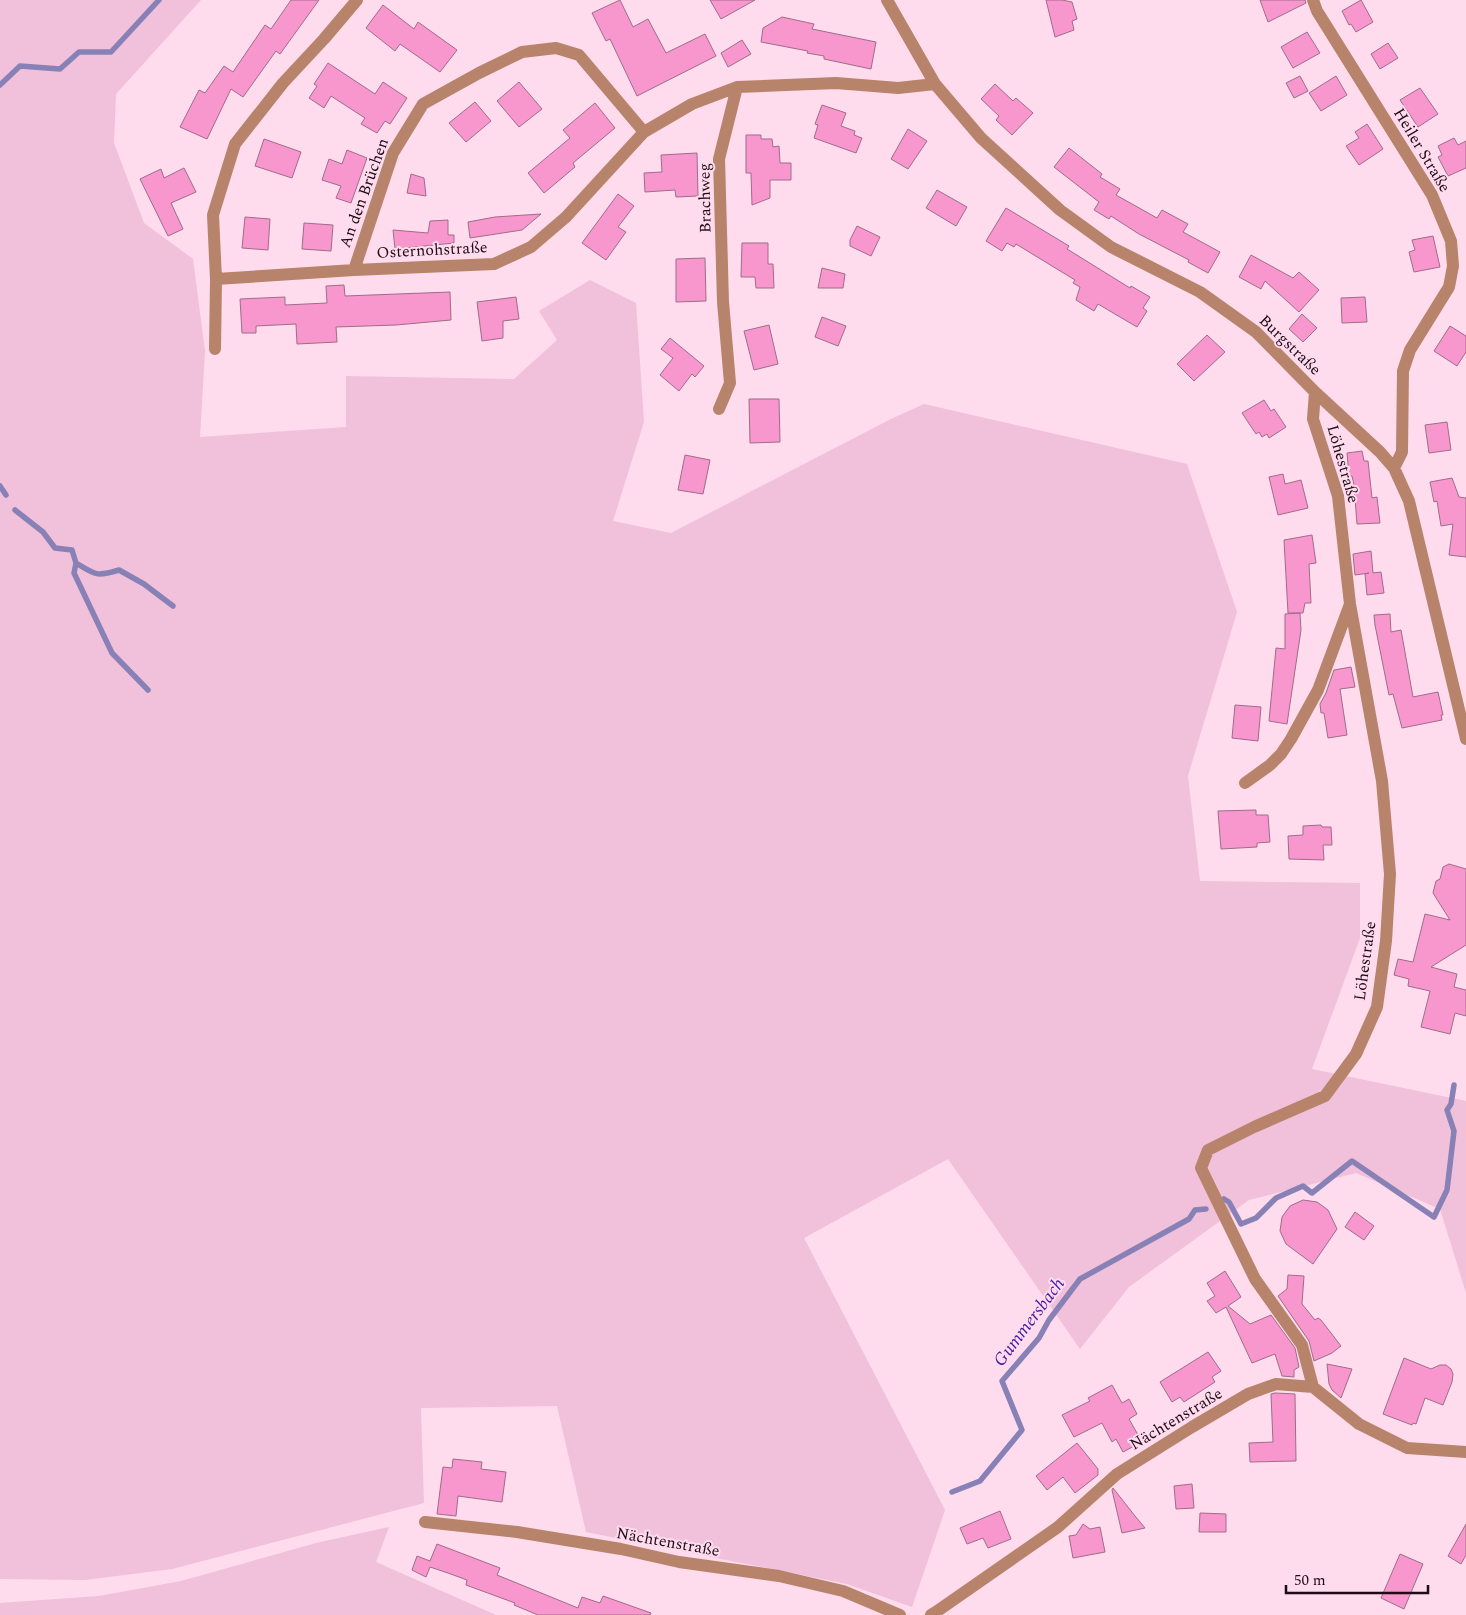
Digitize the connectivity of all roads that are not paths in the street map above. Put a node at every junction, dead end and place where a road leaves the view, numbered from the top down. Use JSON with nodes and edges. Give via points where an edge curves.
{"nodes":[{"id":1,"x":357,"y":0,"type":"edge"},
{"id":2,"x":887,"y":0,"type":"edge"},
{"id":3,"x":1313,"y":0,"type":"edge"},
{"id":4,"x":935,"y":84,"type":"junction"},
{"id":5,"x":737,"y":87,"type":"junction"},
{"id":6,"x":644,"y":132,"type":"junction"},
{"id":7,"x":354,"y":270,"type":"junction"},
{"id":8,"x":216,"y":279,"type":"junction"},
{"id":9,"x":216,"y":349,"type":"dead end"},
{"id":10,"x":1315,"y":392,"type":"junction"},
{"id":11,"x":719,"y":409,"type":"dead end"},
{"id":12,"x":1394,"y":468,"type":"junction"},
{"id":13,"x":1350,"y":604,"type":"junction"},
{"id":14,"x":1466,"y":739,"type":"edge"},
{"id":15,"x":1245,"y":784,"type":"dead end"},
{"id":16,"x":1313,"y":1387,"type":"junction"},
{"id":17,"x":1466,"y":1452,"type":"edge"},
{"id":18,"x":425,"y":1522,"type":"dead end"},
{"id":19,"x":900,"y":1615,"type":"edge"},
{"id":20,"x":930,"y":1615,"type":"edge"}],
"edges":[{"from":1,"to":8,"type":"street","via":[[283,83],[235,144],[213,215]]},
{"from":2,"to":4,"type":"street","name":"Burgstraße"},
{"from":3,"to":12,"type":"street","name":"Heiler Straße","via":[[1432,195],[1452,241],[1453,266],[1448,286],[1410,350],[1403,371],[1402,452]]},
{"from":4,"to":5,"type":"street","via":[[898,88],[836,82]]},
{"from":4,"to":10,"type":"street","name":"Burgstraße","via":[[981,138],[1060,210],[1111,247],[1200,292],[1256,332]]},
{"from":5,"to":6,"type":"street","name":"Osternohstraße","via":[[692,104]]},
{"from":5,"to":11,"type":"street","name":"Brachweg","via":[[720,159],[723,302],[730,383]]},
{"from":6,"to":7,"type":"street","name":"Osternohstraße","via":[[566,218],[531,247],[494,264]]},
{"from":6,"to":7,"type":"street","name":"An den Brüchen","via":[[579,55],[556,48],[522,52],[423,104],[393,153]]},
{"from":7,"to":8,"type":"street","name":"Osternohstraße"},
{"from":8,"to":9,"type":"street"},
{"from":10,"to":12,"type":"street","name":"Burgstraße"},
{"from":10,"to":13,"type":"street","name":"Löhestraße","via":[[1313,419],[1338,496]]},
{"from":12,"to":14,"type":"street","name":"Burgstraße","via":[[1409,501]]},
{"from":13,"to":15,"type":"street","name":"Löhestraße","via":[[1318,690],[1291,739],[1270,765]]},
{"from":13,"to":16,"type":"street","name":"Löhestraße","via":[[1382,781],[1390,874],[1386,942],[1377,1007],[1356,1054],[1325,1096],[1208,1150],[1201,1168],[1254,1279],[1302,1345]]},
{"from":16,"to":17,"type":"street","via":[[1360,1424],[1407,1448]]},
{"from":16,"to":20,"type":"street","name":"Nächtenstraße","via":[[1276,1384],[1248,1394],[1192,1427],[1117,1474],[1058,1527]]},
{"from":18,"to":19,"type":"street","name":"Nächtenstraße","via":[[517,1532],[679,1562],[779,1576],[844,1591]]}]}
